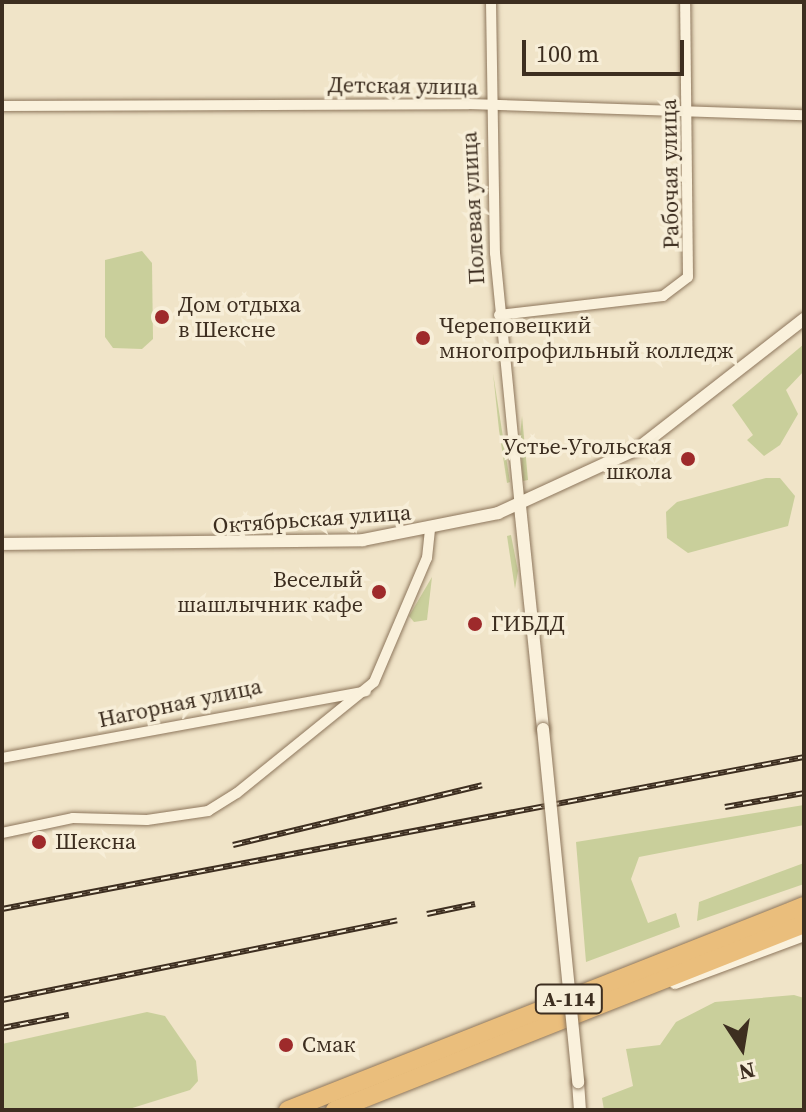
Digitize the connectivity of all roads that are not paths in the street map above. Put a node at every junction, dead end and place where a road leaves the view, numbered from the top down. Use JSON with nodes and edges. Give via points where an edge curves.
{"nodes":[{"id":1,"x":491,"y":2,"type":"edge"},
{"id":2,"x":685,"y":2,"type":"edge"},
{"id":3,"x":2,"y":106,"type":"edge"},
{"id":4,"x":489,"y":107,"type":"junction"},
{"id":5,"x":690,"y":112,"type":"junction"},
{"id":6,"x":804,"y":115,"type":"edge"},
{"id":7,"x":499,"y":315,"type":"junction"},
{"id":8,"x":804,"y":319,"type":"edge"},
{"id":9,"x":520,"y":506,"type":"junction"},
{"id":10,"x":430,"y":530,"type":"junction"},
{"id":11,"x":2,"y":544,"type":"edge"},
{"id":12,"x":366,"y":691,"type":"junction"},
{"id":13,"x":2,"y":758,"type":"edge"},
{"id":14,"x":2,"y":833,"type":"edge"},
{"id":15,"x":804,"y":906,"type":"edge"},
{"id":16,"x":804,"y":924,"type":"edge"},
{"id":17,"x":804,"y":935,"type":"edge"},
{"id":18,"x":610,"y":1001,"type":"junction"},
{"id":19,"x":288,"y":1110,"type":"edge"},
{"id":20,"x":335,"y":1110,"type":"edge"},
{"id":21,"x":580,"y":1110,"type":"edge"}],
"edges":[{"from":1,"to":4,"type":"street","name":"Полевая улица"},
{"from":2,"to":5,"type":"street","name":"Рабочая улица"},
{"from":3,"to":4,"type":"street","name":"Детская улица"},
{"from":4,"to":5,"type":"street","name":"Детская улица"},
{"from":4,"to":7,"type":"street","name":"Полевая улица"},
{"from":5,"to":6,"type":"street","name":"Детская улица"},
{"from":5,"to":7,"type":"street","name":"Рабочая улица","via":[[691,267],[675,292]]},
{"from":7,"to":9,"type":"street","name":"Полевая улица"},
{"from":8,"to":9,"type":"street","name":"Октябрьская улица","via":[[663,432]]},
{"from":9,"to":10,"type":"street","name":"Октябрьская улица"},
{"from":9,"to":21,"type":"street","bridge":true},
{"from":10,"to":11,"type":"street","name":"Октябрьская улица","via":[[193,547]]},
{"from":10,"to":12,"type":"street","via":[[423,569]]},
{"from":12,"to":13,"type":"street","name":"Нагорная улица"},
{"from":12,"to":14,"type":"street","via":[[208,811],[147,820],[73,818]]},
{"from":15,"to":19,"type":"highway","number":"А-114"},
{"from":16,"to":18,"type":"highway","number":"А-114"},
{"from":17,"to":18,"type":"street"},
{"from":18,"to":20,"type":"highway","number":"А-114"}]}
